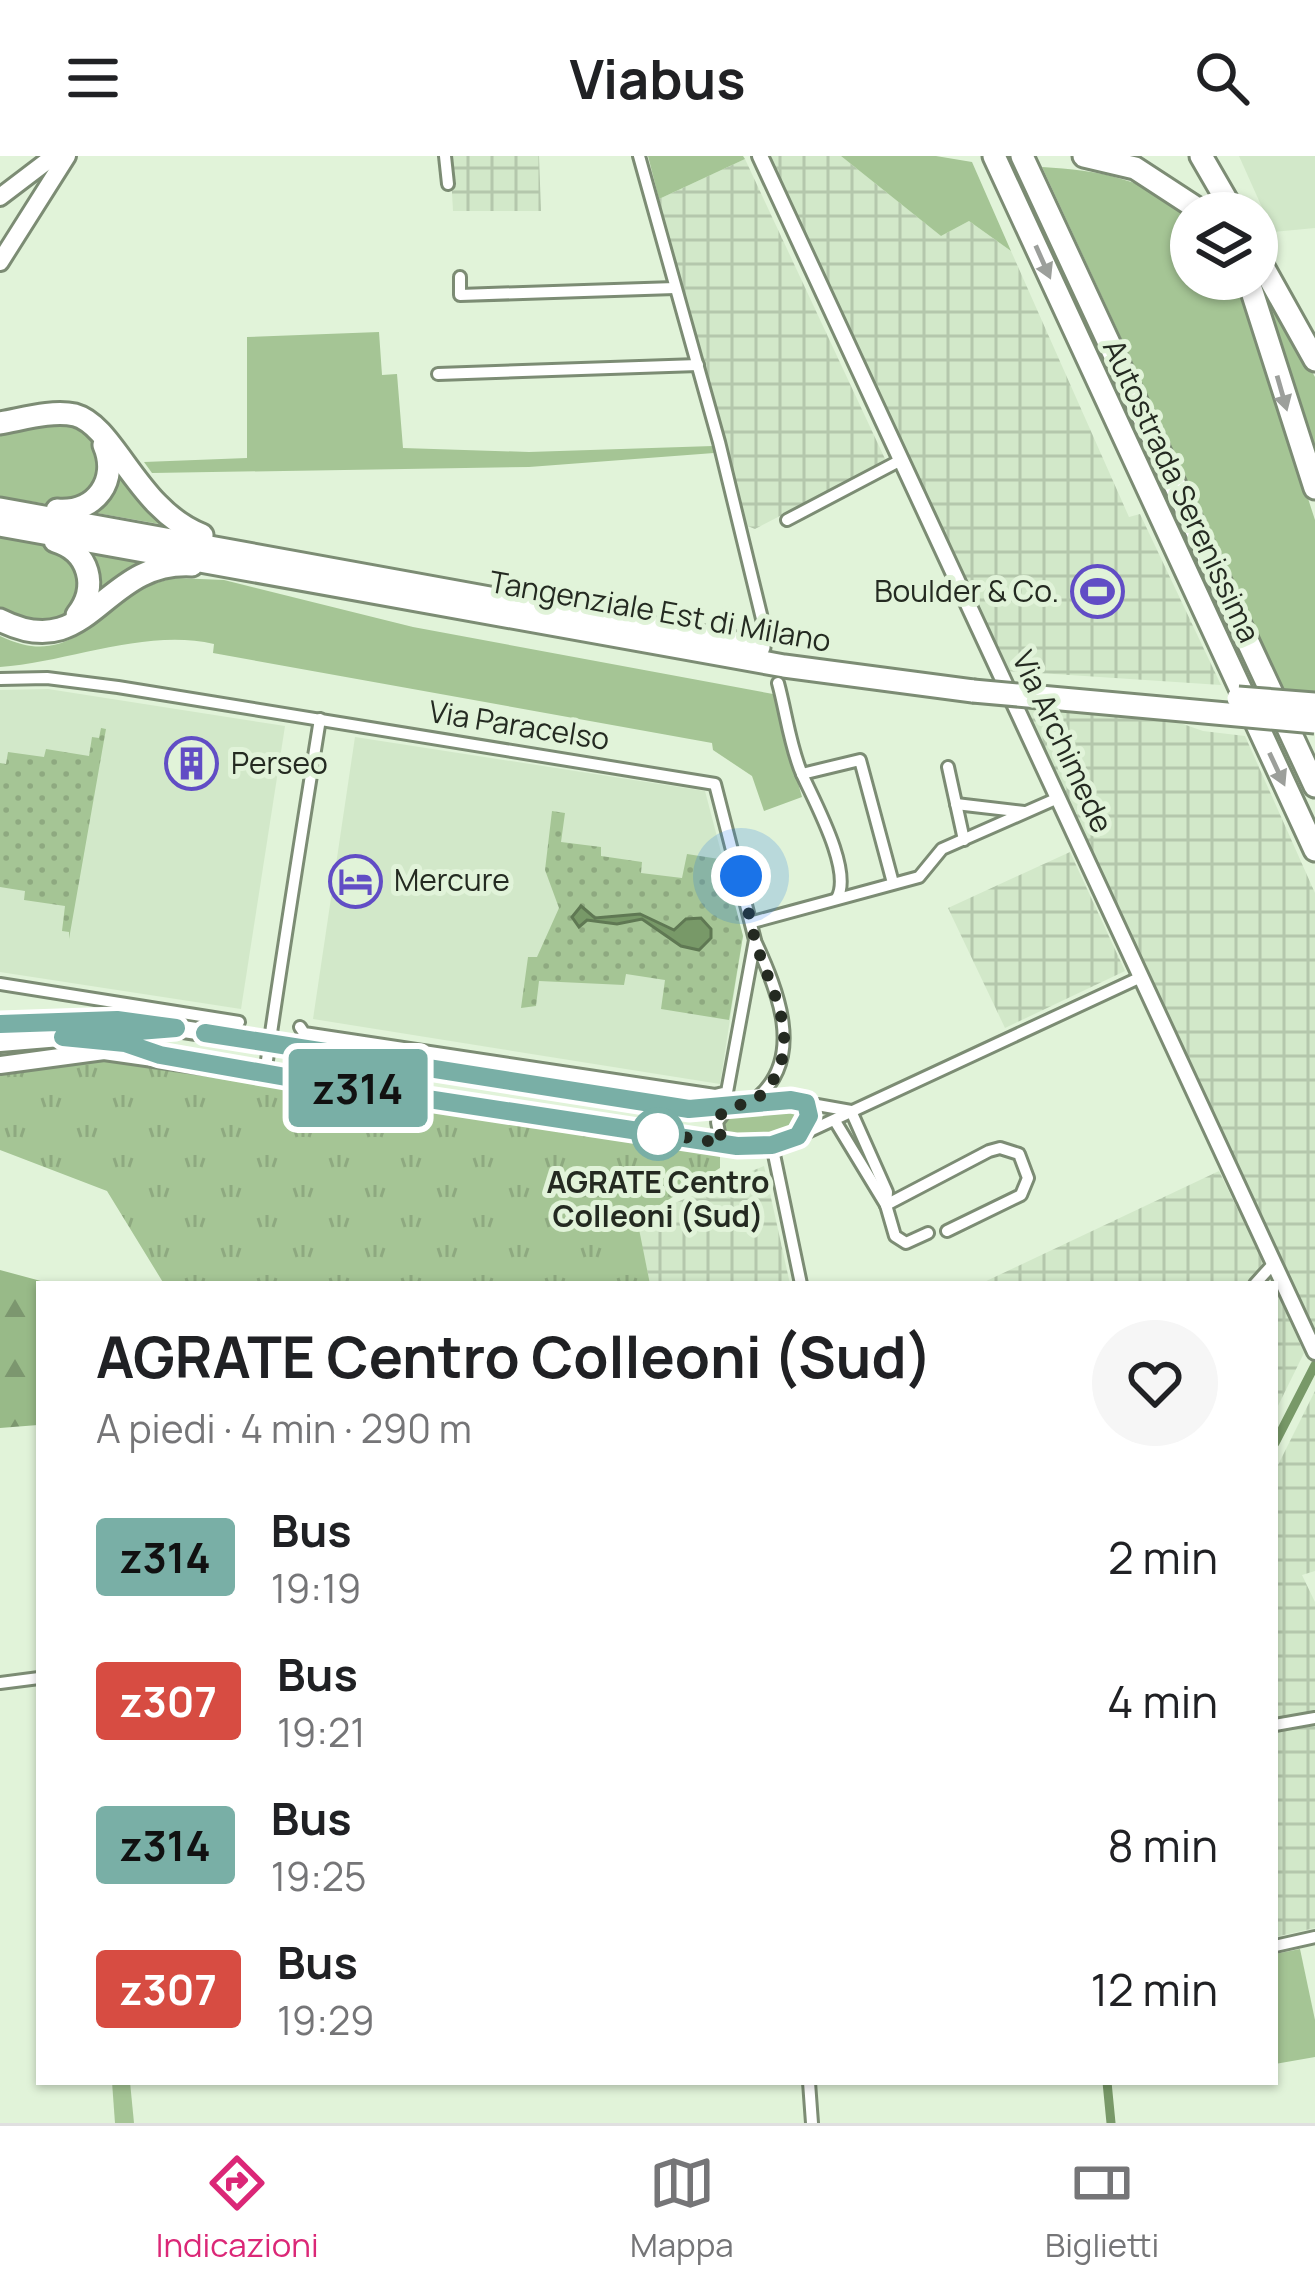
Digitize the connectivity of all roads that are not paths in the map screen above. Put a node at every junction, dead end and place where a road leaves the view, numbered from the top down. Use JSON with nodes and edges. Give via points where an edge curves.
{"nodes":[{"id":1,"x":54,"y":156,"type":"edge"},
{"id":2,"x":67,"y":156,"type":"edge"},
{"id":3,"x":445,"y":156,"type":"edge"},
{"id":4,"x":639,"y":156,"type":"edge"},
{"id":5,"x":760,"y":156,"type":"edge"},
{"id":6,"x":991,"y":156,"type":"edge"},
{"id":7,"x":1022,"y":156,"type":"edge"},
{"id":8,"x":1084,"y":156,"type":"edge"},
{"id":9,"x":1138,"y":156,"type":"edge"},
{"id":10,"x":1202,"y":156,"type":"edge"},
{"id":11,"x":448,"y":184,"type":"dead end"},
{"id":12,"x":1172,"y":192,"type":"edge"},
{"id":13,"x":1199,"y":192,"type":"edge"},
{"id":14,"x":1222,"y":192,"type":"edge"},
{"id":15,"x":0,"y":195,"type":"edge"},
{"id":16,"x":0,"y":247,"type":"edge"},
{"id":17,"x":0,"y":262,"type":"edge"},
{"id":18,"x":460,"y":277,"type":"dead end"},
{"id":19,"x":675,"y":288,"type":"junction"},
{"id":20,"x":1278,"y":294,"type":"edge"},
{"id":21,"x":1255,"y":300,"type":"edge"},
{"id":22,"x":1315,"y":360,"type":"edge"},
{"id":23,"x":698,"y":365,"type":"junction"},
{"id":24,"x":438,"y":374,"type":"dead end"},
{"id":25,"x":0,"y":425,"type":"edge"},
{"id":26,"x":901,"y":460,"type":"junction"},
{"id":27,"x":1315,"y":488,"type":"edge"},
{"id":28,"x":0,"y":508,"type":"edge"},
{"id":29,"x":788,"y":520,"type":"dead end"},
{"id":30,"x":0,"y":525,"type":"edge"},
{"id":31,"x":26,"y":528,"type":"junction"},
{"id":32,"x":277,"y":565,"type":"junction"},
{"id":33,"x":0,"y":617,"type":"edge"},
{"id":34,"x":765,"y":631,"type":"dead end"},
{"id":35,"x":0,"y":679,"type":"edge"},
{"id":36,"x":778,"y":683,"type":"dead end"},
{"id":37,"x":973,"y":686,"type":"junction"},
{"id":38,"x":1315,"y":704,"type":"edge"},
{"id":39,"x":320,"y":719,"type":"junction"},
{"id":40,"x":1315,"y":722,"type":"edge"},
{"id":41,"x":948,"y":766,"type":"dead end"},
{"id":42,"x":802,"y":774,"type":"junction"},
{"id":43,"x":1315,"y":786,"type":"edge"},
{"id":44,"x":1058,"y":797,"type":"junction"},
{"id":45,"x":956,"y":805,"type":"junction"},
{"id":46,"x":1025,"y":812,"type":"junction"},
{"id":47,"x":964,"y":840,"type":"junction"},
{"id":48,"x":1315,"y":850,"type":"edge"},
{"id":49,"x":892,"y":884,"type":"junction"},
{"id":50,"x":837,"y":898,"type":"junction"},
{"id":51,"x":753,"y":922,"type":"junction"},
{"id":52,"x":755,"y":940,"type":"junction"},
{"id":53,"x":1141,"y":976,"type":"junction"},
{"id":54,"x":0,"y":984,"type":"edge"},
{"id":55,"x":239,"y":1022,"type":"dead end"},
{"id":56,"x":0,"y":1024,"type":"edge"},
{"id":57,"x":299,"y":1027,"type":"dead end"},
{"id":58,"x":176,"y":1028,"type":"junction"},
{"id":59,"x":63,"y":1037,"type":"junction"},
{"id":60,"x":269,"y":1042,"type":"junction"},
{"id":61,"x":0,"y":1043,"type":"edge"},
{"id":62,"x":160,"y":1055,"type":"junction"},
{"id":63,"x":0,"y":1065,"type":"edge"},
{"id":64,"x":777,"y":1066,"type":"junction"},
{"id":65,"x":265,"y":1074,"type":"junction"},
{"id":66,"x":754,"y":1100,"type":"junction"},
{"id":67,"x":791,"y":1100,"type":"junction"},
{"id":68,"x":806,"y":1103,"type":"junction"},
{"id":69,"x":727,"y":1109,"type":"junction"},
{"id":70,"x":851,"y":1111,"type":"junction"},
{"id":71,"x":835,"y":1121,"type":"junction"},
{"id":72,"x":798,"y":1136,"type":"junction"},
{"id":73,"x":721,"y":1143,"type":"junction"},
{"id":74,"x":772,"y":1145,"type":"junction"},
{"id":75,"x":886,"y":1205,"type":"junction"},
{"id":76,"x":947,"y":1231,"type":"dead end"},
{"id":77,"x":928,"y":1233,"type":"dead end"},
{"id":78,"x":1274,"y":1263,"type":"junction"},
{"id":79,"x":800,"y":1281,"type":"edge"},
{"id":80,"x":1258,"y":1281,"type":"edge"},
{"id":81,"x":1313,"y":1348,"type":"edge"},
{"id":82,"x":36,"y":1678,"type":"edge"},
{"id":83,"x":0,"y":1683,"type":"edge"},
{"id":84,"x":1315,"y":1718,"type":"edge"},
{"id":85,"x":1278,"y":1724,"type":"edge"},
{"id":86,"x":1315,"y":1937,"type":"edge"},
{"id":87,"x":1281,"y":1944,"type":"edge"},
{"id":88,"x":809,"y":2085,"type":"edge"},
{"id":89,"x":812,"y":2123,"type":"edge"}],
"edges":[{"from":1,"to":15,"type":"main road"},
{"from":2,"to":16,"type":"main road"},
{"from":2,"to":17,"type":"main road"},
{"from":3,"to":11,"type":"street"},
{"from":4,"to":19,"type":"street"},
{"from":5,"to":26,"type":"street","name":"Via Archimede"},
{"from":6,"to":48,"type":"highway","name":"Autostrada Serenissima","one_way":true},
{"from":7,"to":43,"type":"highway","name":"Autostrada Serenissima"},
{"from":8,"to":12,"type":"highway","via":[[1136,168]]},
{"from":9,"to":13,"type":"highway"},
{"from":10,"to":14,"type":"highway"},
{"from":18,"to":19,"type":"street","via":[[460,296]]},
{"from":19,"to":23,"type":"street"},
{"from":20,"to":22,"type":"highway"},
{"from":21,"to":27,"type":"highway","one_way":true},
{"from":23,"to":24,"type":"street"},
{"from":23,"to":34,"type":"street"},
{"from":25,"to":28,"type":"highway","via":[[76,421],[100,439],[110,464],[104,488],[81,508]]},
{"from":25,"to":32,"type":"highway","via":[[82,418],[165,514]]},
{"from":26,"to":29,"type":"street"},
{"from":26,"to":44,"type":"street","name":"Via Archimede"},
{"from":28,"to":32,"type":"highway","name":"Tangenziale Est di Milano"},
{"from":30,"to":31,"type":"highway","name":"Tangenziale Est di Milano"},
{"from":31,"to":32,"type":"highway","name":"Tangenziale Est di Milano"},
{"from":31,"to":33,"type":"highway","via":[[79,554],[86,602],[52,629]]},
{"from":32,"to":33,"type":"highway","via":[[183,564],[122,584],[60,632],[32,634]]},
{"from":32,"to":37,"type":"highway","name":"Tangenziale Est di Milano"},
{"from":35,"to":39,"type":"street","name":"Via Paracelso","via":[[47,678]]},
{"from":36,"to":42,"type":"street"},
{"from":37,"to":38,"type":"highway","name":"Tangenziale Est di Milano","bridge":true},
{"from":37,"to":40,"type":"highway","name":"Tangenziale Est di Milano","bridge":true},
{"from":39,"to":51,"type":"street","name":"Via Paracelso","via":[[704,778],[721,794]]},
{"from":39,"to":60,"type":"street"},
{"from":41,"to":45,"type":"street"},
{"from":42,"to":49,"type":"street","via":[[860,760]]},
{"from":42,"to":50,"type":"street","via":[[836,861]]},
{"from":44,"to":46,"type":"street"},
{"from":44,"to":53,"type":"street","name":"Via Archimede"},
{"from":45,"to":46,"type":"street"},
{"from":45,"to":47,"type":"street"},
{"from":46,"to":47,"type":"street"},
{"from":47,"to":49,"type":"street","via":[[942,849],[919,877]]},
{"from":49,"to":50,"type":"street"},
{"from":50,"to":51,"type":"street"},
{"from":51,"to":52,"type":"street","name":"Via Paracelso"},
{"from":52,"to":57,"type":"street","name":"Via Paracelso","via":[[727,1092],[715,1095]]},
{"from":52,"to":64,"type":"street","via":[[785,1021]]},
{"from":53,"to":70,"type":"street"},
{"from":53,"to":78,"type":"street","name":"Via Archimede"},
{"from":54,"to":55,"type":"street"},
{"from":56,"to":58,"type":"main road","via":[[117,1020]]},
{"from":58,"to":59,"type":"main road"},
{"from":58,"to":60,"type":"main road"},
{"from":59,"to":61,"type":"main road"},
{"from":59,"to":62,"type":"main road"},
{"from":60,"to":65,"type":"street"},
{"from":60,"to":69,"type":"street"},
{"from":62,"to":63,"type":"main road","via":[[97,1051]]},
{"from":62,"to":65,"type":"main road"},
{"from":64,"to":66,"type":"street"},
{"from":64,"to":67,"type":"street"},
{"from":65,"to":73,"type":"street"},
{"from":66,"to":67,"type":"street"},
{"from":66,"to":69,"type":"street"},
{"from":67,"to":68,"type":"street"},
{"from":68,"to":70,"type":"street"},
{"from":68,"to":72,"type":"street","via":[[807,1128]]},
{"from":69,"to":73,"type":"street","via":[[717,1122]]},
{"from":70,"to":71,"type":"street"},
{"from":70,"to":75,"type":"street"},
{"from":71,"to":72,"type":"street"},
{"from":71,"to":75,"type":"street"},
{"from":72,"to":74,"type":"street"},
{"from":73,"to":74,"type":"street"},
{"from":74,"to":79,"type":"street"},
{"from":75,"to":76,"type":"street","via":[[989,1151],[1018,1154],[1028,1178],[1021,1196]]},
{"from":75,"to":77,"type":"street","via":[[895,1237],[906,1243]]},
{"from":78,"to":80,"type":"street"},
{"from":78,"to":81,"type":"street","name":"Via Archimede"},
{"from":82,"to":83,"type":"street"},
{"from":84,"to":85,"type":"street"},
{"from":86,"to":87,"type":"street"},
{"from":88,"to":89,"type":"street"}]}
